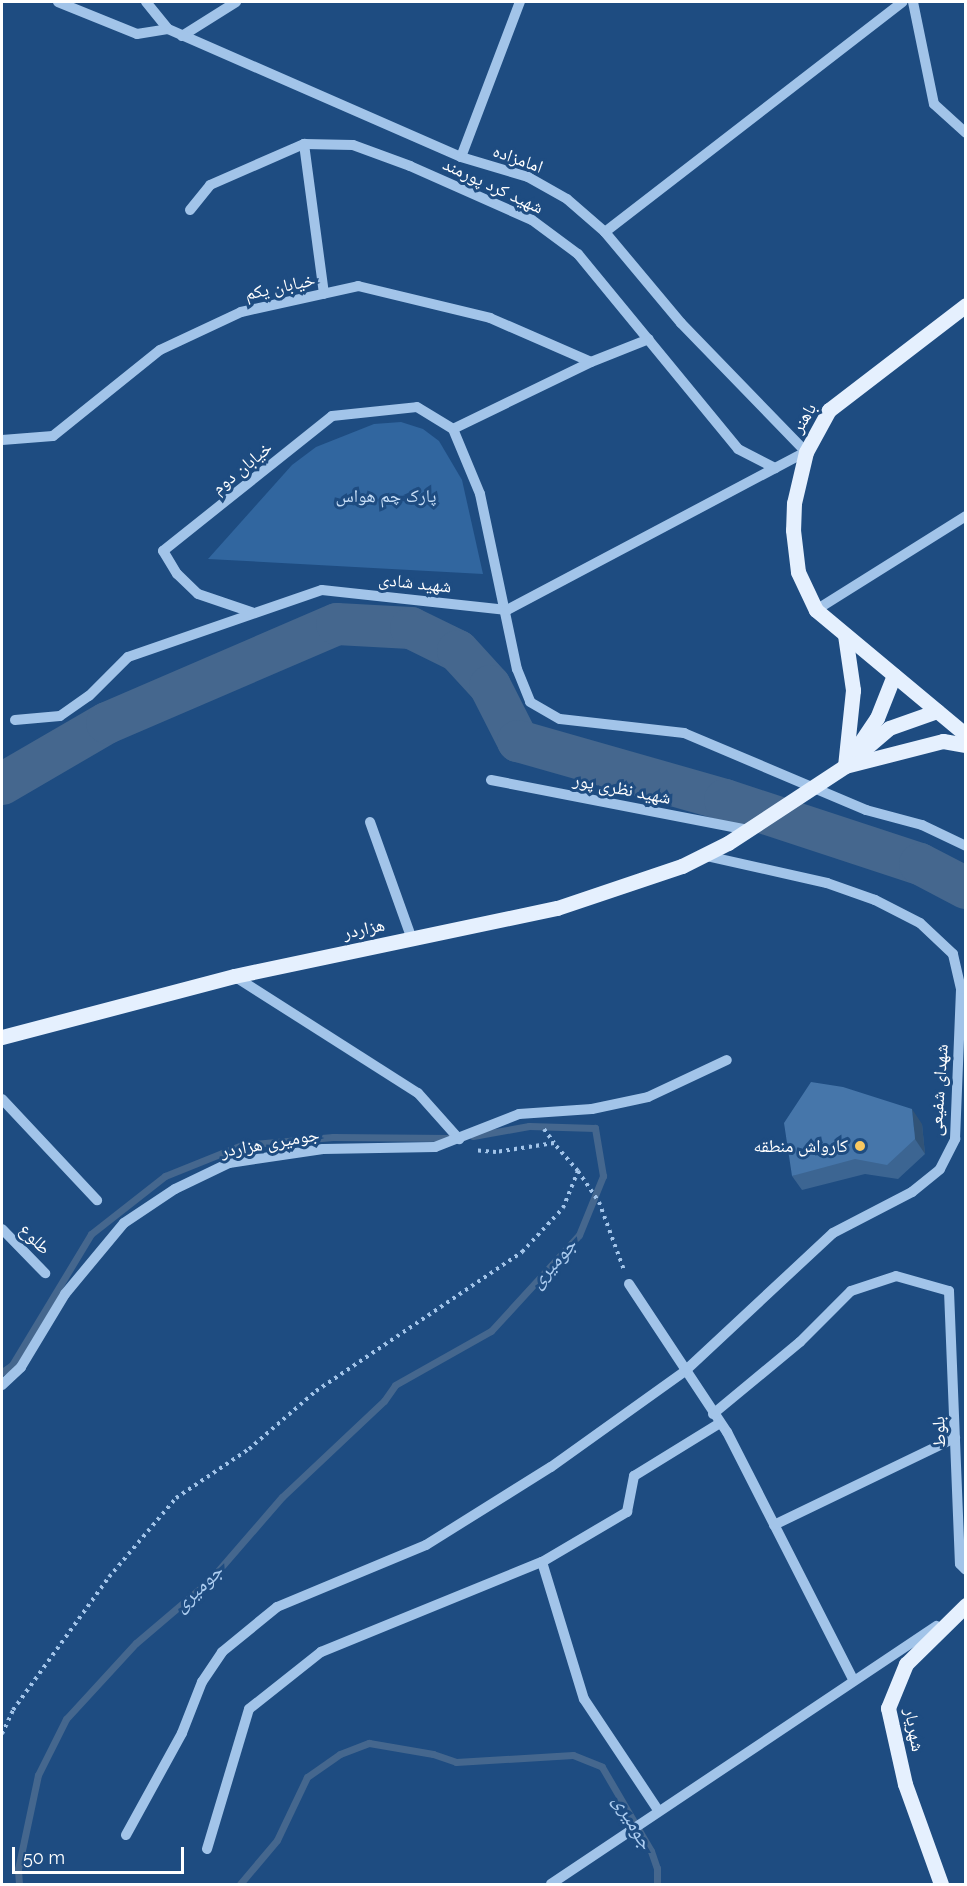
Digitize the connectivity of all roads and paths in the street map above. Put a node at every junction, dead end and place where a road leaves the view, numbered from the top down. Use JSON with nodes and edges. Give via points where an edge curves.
{"nodes":[{"id":1,"x":58,"y":2,"type":"edge"},
{"id":2,"x":146,"y":2,"type":"edge"},
{"id":3,"x":236,"y":2,"type":"edge"},
{"id":4,"x":520,"y":2,"type":"edge"},
{"id":5,"x":903,"y":2,"type":"edge"},
{"id":6,"x":913,"y":2,"type":"edge"},
{"id":7,"x":168,"y":29,"type":"junction"},
{"id":8,"x":183,"y":36,"type":"junction"},
{"id":9,"x":966,"y":133,"type":"edge"},
{"id":10,"x":304,"y":144,"type":"junction"},
{"id":11,"x":461,"y":157,"type":"junction"},
{"id":12,"x":190,"y":210,"type":"dead end"},
{"id":13,"x":605,"y":232,"type":"junction"},
{"id":14,"x":324,"y":294,"type":"junction"},
{"id":15,"x":966,"y":305,"type":"edge"},
{"id":16,"x":650,"y":339,"type":"junction"},
{"id":17,"x":591,"y":362,"type":"junction"},
{"id":18,"x":453,"y":429,"type":"junction"},
{"id":19,"x":2,"y":440,"type":"edge"},
{"id":20,"x":806,"y":452,"type":"junction"},
{"id":21,"x":775,"y":468,"type":"junction"},
{"id":22,"x":966,"y":516,"type":"edge"},
{"id":23,"x":507,"y":610,"type":"junction"},
{"id":24,"x":816,"y":610,"type":"junction"},
{"id":25,"x":254,"y":613,"type":"junction"},
{"id":26,"x":845,"y":635,"type":"junction"},
{"id":27,"x":894,"y":675,"type":"junction"},
{"id":28,"x":937,"y":711,"type":"junction"},
{"id":29,"x":15,"y":720,"type":"dead end"},
{"id":30,"x":966,"y":735,"type":"edge"},
{"id":31,"x":966,"y":745,"type":"edge"},
{"id":32,"x":845,"y":766,"type":"junction"},
{"id":33,"x":491,"y":780,"type":"dead end"},
{"id":34,"x":370,"y":822,"type":"dead end"},
{"id":35,"x":748,"y":830,"type":"junction"},
{"id":36,"x":966,"y":846,"type":"edge"},
{"id":37,"x":706,"y":856,"type":"junction"},
{"id":38,"x":412,"y":939,"type":"junction"},
{"id":39,"x":234,"y":976,"type":"junction"},
{"id":40,"x":2,"y":1037,"type":"edge"},
{"id":41,"x":727,"y":1060,"type":"dead end"},
{"id":42,"x":2,"y":1099,"type":"edge"},
{"id":43,"x":530,"y":1113,"type":"junction"},
{"id":44,"x":459,"y":1139,"type":"junction"},
{"id":45,"x":554,"y":1143,"type":"junction"},
{"id":46,"x":435,"y":1147,"type":"junction"},
{"id":47,"x":573,"y":1163,"type":"junction"},
{"id":48,"x":97,"y":1200,"type":"dead end"},
{"id":49,"x":2,"y":1229,"type":"edge"},
{"id":50,"x":45,"y":1273,"type":"dead end"},
{"id":51,"x":629,"y":1284,"type":"joint"},
{"id":52,"x":685,"y":1371,"type":"junction"},
{"id":53,"x":2,"y":1384,"type":"edge"},
{"id":54,"x":716,"y":1418,"type":"junction"},
{"id":55,"x":956,"y":1438,"type":"junction"},
{"id":56,"x":774,"y":1525,"type":"junction"},
{"id":57,"x":542,"y":1562,"type":"junction"},
{"id":58,"x":966,"y":1570,"type":"edge"},
{"id":59,"x":966,"y":1605,"type":"edge"},
{"id":60,"x":945,"y":1622,"type":"junction"},
{"id":61,"x":853,"y":1679,"type":"junction"},
{"id":62,"x":2,"y":1734,"type":"edge"},
{"id":63,"x":658,"y":1810,"type":"junction"},
{"id":64,"x":126,"y":1835,"type":"dead end"},
{"id":65,"x":207,"y":1850,"type":"dead end"},
{"id":66,"x":551,"y":1884,"type":"edge"},
{"id":67,"x":941,"y":1884,"type":"edge"}],
"edges":[{"from":1,"to":7,"type":"street","via":[[137,34]]},
{"from":2,"to":7,"type":"street","name":"امامزاده"},
{"from":3,"to":8,"type":"street"},
{"from":4,"to":11,"type":"street"},
{"from":5,"to":13,"type":"street"},
{"from":6,"to":9,"type":"street","via":[[934,104]]},
{"from":7,"to":8,"type":"street","name":"امامزاده"},
{"from":8,"to":11,"type":"street","name":"امامزاده"},
{"from":10,"to":12,"type":"street","name":"شهید کرد پورمند","via":[[210,185]]},
{"from":10,"to":14,"type":"street"},
{"from":10,"to":16,"type":"street","name":"شهید کرد پورمند","via":[[353,145],[532,220],[578,254]]},
{"from":11,"to":13,"type":"street","name":"امامزاده","via":[[528,177],[567,199]]},
{"from":13,"to":20,"type":"street","name":"امامزاده","via":[[681,323]]},
{"from":14,"to":17,"type":"street","name":"خیابان یکم","via":[[358,286],[490,318]]},
{"from":14,"to":19,"type":"street","name":"خیابان یکم","via":[[241,312],[160,350],[53,436]]},
{"from":15,"to":20,"type":"main road","name":"باهنر","via":[[829,410]]},
{"from":16,"to":17,"type":"street"},
{"from":16,"to":21,"type":"street","name":"شهید کرد پورمند","via":[[738,449]]},
{"from":17,"to":18,"type":"street"},
{"from":18,"to":23,"type":"street","via":[[480,494]]},
{"from":18,"to":25,"type":"street","name":"خیابان دوم","via":[[417,408],[332,416],[163,551],[177,574],[198,594]]},
{"from":20,"to":21,"type":"street"},
{"from":20,"to":24,"type":"main road","name":"باهنر","via":[[794,503],[793,530],[798,572]]},
{"from":21,"to":23,"type":"street"},
{"from":22,"to":24,"type":"street"},
{"from":23,"to":25,"type":"street","name":"شهید شادی","via":[[322,590]]},
{"from":23,"to":36,"type":"street","via":[[517,669],[530,702],[560,719],[684,732],[866,810],[922,825]]},
{"from":24,"to":26,"type":"main road"},
{"from":25,"to":29,"type":"street","name":"شهید شادی","via":[[128,657],[89,696],[60,716]]},
{"from":26,"to":27,"type":"main road"},
{"from":26,"to":32,"type":"main road","via":[[853,690]]},
{"from":27,"to":28,"type":"main road"},
{"from":27,"to":32,"type":"main road","via":[[877,718]]},
{"from":28,"to":30,"type":"main road"},
{"from":28,"to":32,"type":"main road","via":[[889,728]]},
{"from":31,"to":32,"type":"main road","via":[[943,741]]},
{"from":32,"to":35,"type":"main road","name":"هزاردر","bridge":true},
{"from":33,"to":35,"type":"street","name":"شهید نظری پور"},
{"from":34,"to":38,"type":"street"},
{"from":35,"to":37,"type":"main road","name":"هزاردر","bridge":true},
{"from":37,"to":38,"type":"main road","name":"هزاردر","via":[[557,908]]},
{"from":37,"to":52,"type":"street","name":"شهدای شفیعی","via":[[827,883],[875,900],[920,923],[943,942],[958,966],[961,989],[955,1139],[940,1169],[912,1192],[833,1233]]},
{"from":38,"to":39,"type":"main road","name":"هزاردر"},
{"from":39,"to":40,"type":"main road","name":"هزاردر"},
{"from":39,"to":44,"type":"street","via":[[418,1093]]},
{"from":41,"to":43,"type":"street","name":"جومیری هزاردر","via":[[648,1097],[592,1109]]},
{"from":42,"to":48,"type":"street"},
{"from":43,"to":44,"type":"street","name":"جومیری هزاردر"},
{"from":43,"to":45,"type":"path"},
{"from":44,"to":46,"type":"street","name":"جومیری هزاردر"},
{"from":45,"to":46,"type":"path","via":[[496,1152]]},
{"from":45,"to":47,"type":"path"},
{"from":46,"to":53,"type":"street","name":"جومیری هزاردر","via":[[324,1149],[229,1163],[175,1189],[124,1223],[65,1294],[21,1367]]},
{"from":47,"to":51,"type":"path","via":[[600,1202]]},
{"from":47,"to":62,"type":"path","via":[[578,1171],[562,1209],[522,1252],[316,1391],[249,1449],[176,1498],[109,1577],[13,1710]]},
{"from":49,"to":50,"type":"street","name":"طلوع"},
{"from":51,"to":52,"type":"street"},
{"from":52,"to":54,"type":"street"},
{"from":52,"to":64,"type":"street","name":"شهدای شفیعی","via":[[551,1467],[426,1545],[277,1607],[222,1652],[202,1682],[177,1742]]},
{"from":54,"to":55,"type":"street","name":"بلوط","via":[[851,1291],[896,1276],[949,1291]]},
{"from":54,"to":56,"type":"street"},
{"from":54,"to":57,"type":"street","via":[[634,1476],[627,1512]]},
{"from":55,"to":56,"type":"street"},
{"from":55,"to":58,"type":"street","name":"بلوط","via":[[960,1564]]},
{"from":56,"to":61,"type":"street"},
{"from":57,"to":63,"type":"street","via":[[584,1699]]},
{"from":57,"to":65,"type":"street","via":[[321,1652],[249,1709]]},
{"from":59,"to":60,"type":"main road","name":"شهریار"},
{"from":60,"to":61,"type":"street"},
{"from":60,"to":67,"type":"main road","name":"شهریار","via":[[906,1664],[888,1708],[905,1784]]},
{"from":61,"to":63,"type":"street"},
{"from":63,"to":66,"type":"street"}]}
